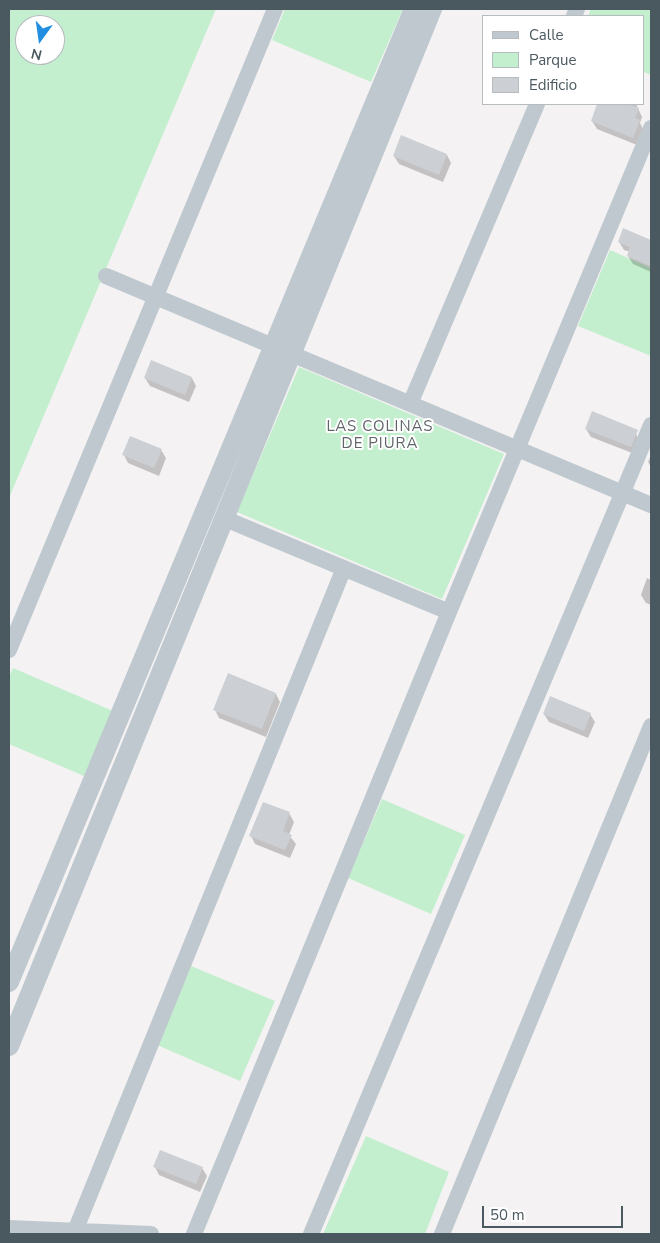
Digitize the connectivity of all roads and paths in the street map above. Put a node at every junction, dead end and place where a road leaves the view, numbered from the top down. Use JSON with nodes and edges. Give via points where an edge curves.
{"nodes":[{"id":1,"x":275,"y":9,"type":"edge"},
{"id":2,"x":414,"y":9,"type":"edge"},
{"id":3,"x":432,"y":9,"type":"edge"},
{"id":4,"x":537,"y":105,"type":"edge"},
{"id":5,"x":651,"y":128,"type":"edge"},
{"id":6,"x":106,"y":276,"type":"dead end"},
{"id":7,"x":154,"y":296,"type":"junction"},
{"id":8,"x":282,"y":350,"type":"junction"},
{"id":9,"x":410,"y":404,"type":"junction"},
{"id":10,"x":651,"y":425,"type":"edge"},
{"id":11,"x":518,"y":449,"type":"junction"},
{"id":12,"x":623,"y":493,"type":"junction"},
{"id":13,"x":651,"y":505,"type":"edge"},
{"id":14,"x":223,"y":518,"type":"junction"},
{"id":15,"x":344,"y":568,"type":"junction"},
{"id":16,"x":449,"y":612,"type":"junction"},
{"id":17,"x":9,"y":650,"type":"edge"},
{"id":18,"x":651,"y":726,"type":"edge"},
{"id":19,"x":9,"y":982,"type":"edge"},
{"id":20,"x":9,"y":1046,"type":"edge"},
{"id":21,"x":9,"y":1228,"type":"edge"},
{"id":22,"x":75,"y":1231,"type":"junction"},
{"id":23,"x":151,"y":1234,"type":"edge"},
{"id":24,"x":194,"y":1234,"type":"edge"},
{"id":25,"x":311,"y":1234,"type":"edge"},
{"id":26,"x":442,"y":1234,"type":"edge"}],
"edges":[{"from":1,"to":7,"type":"street"},
{"from":2,"to":8,"type":"street"},
{"from":3,"to":8,"type":"street"},
{"from":4,"to":9,"type":"street"},
{"from":5,"to":11,"type":"street"},
{"from":6,"to":7,"type":"street"},
{"from":7,"to":8,"type":"street"},
{"from":7,"to":17,"type":"street"},
{"from":8,"to":9,"type":"street"},
{"from":8,"to":14,"type":"street"},
{"from":8,"to":19,"type":"street"},
{"from":9,"to":11,"type":"street"},
{"from":10,"to":12,"type":"street"},
{"from":11,"to":12,"type":"street"},
{"from":11,"to":16,"type":"street"},
{"from":12,"to":13,"type":"street"},
{"from":12,"to":25,"type":"street"},
{"from":14,"to":15,"type":"street"},
{"from":14,"to":20,"type":"street"},
{"from":15,"to":16,"type":"street"},
{"from":15,"to":22,"type":"street"},
{"from":16,"to":24,"type":"street"},
{"from":18,"to":26,"type":"street"},
{"from":21,"to":22,"type":"street"},
{"from":22,"to":23,"type":"street"}]}
